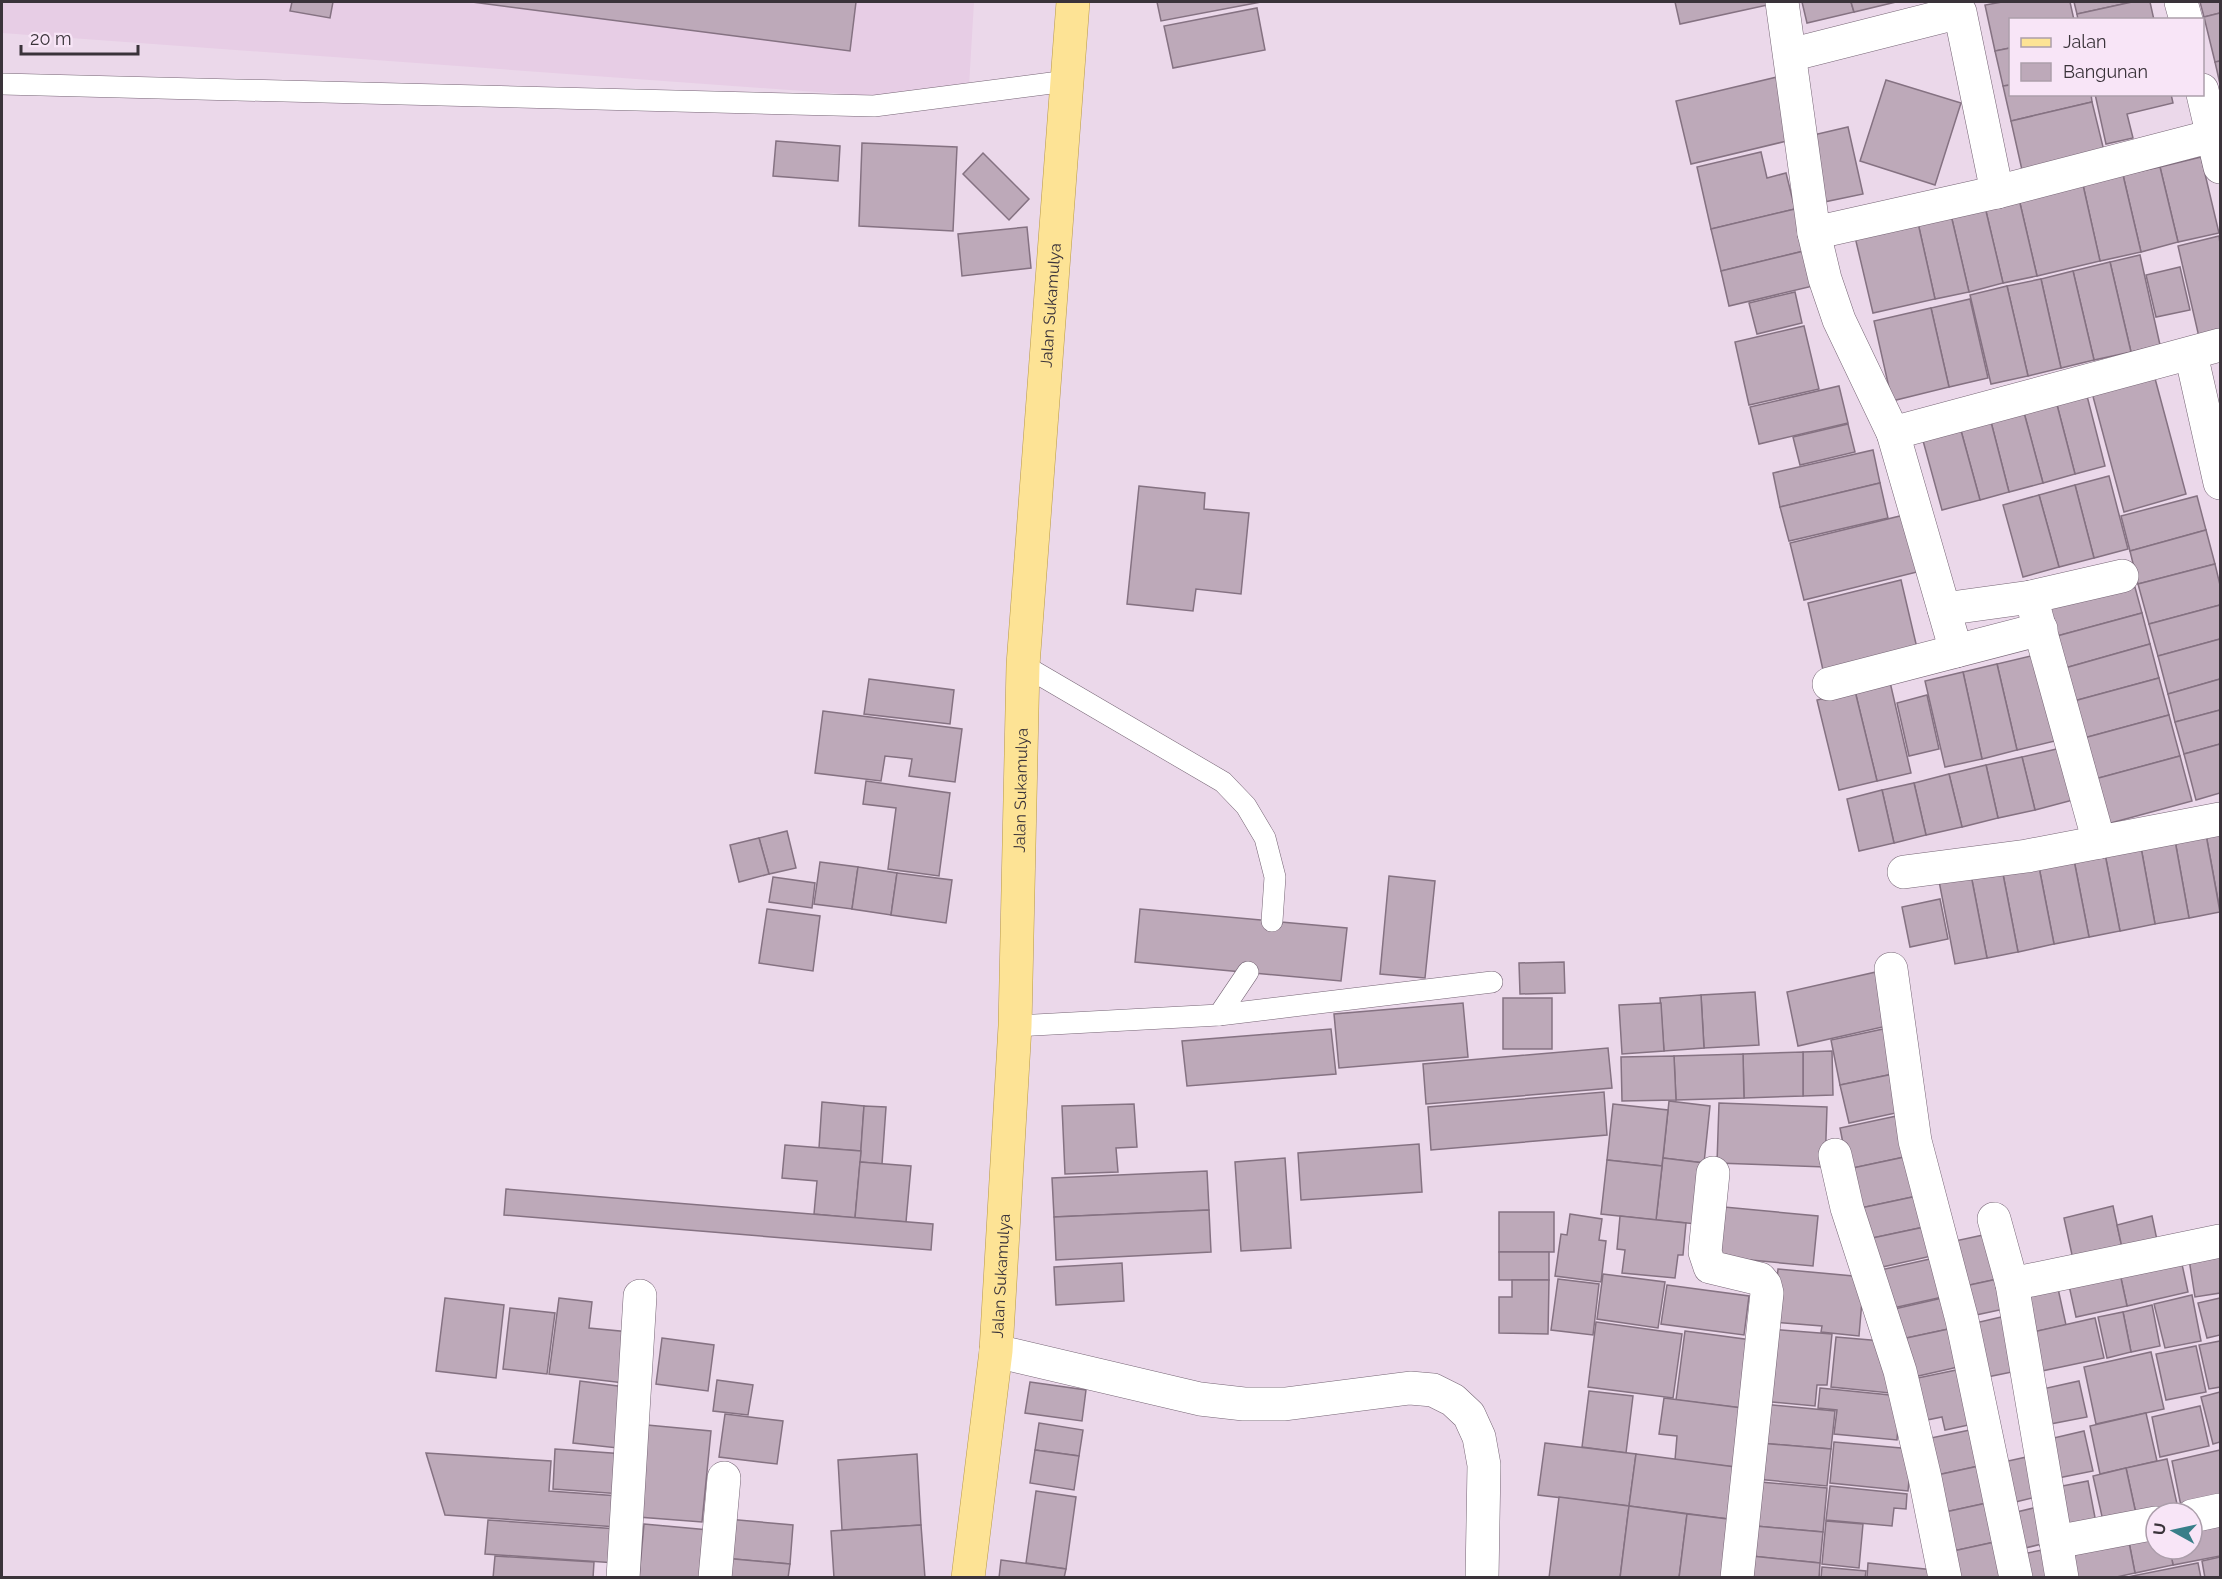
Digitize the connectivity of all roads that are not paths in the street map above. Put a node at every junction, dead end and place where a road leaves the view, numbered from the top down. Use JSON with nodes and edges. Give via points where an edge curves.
{"nodes":[{"id":1,"x":1072,"y":2,"type":"edge"},
{"id":2,"x":1782,"y":2,"type":"edge"},
{"id":3,"x":2181,"y":2,"type":"edge"},
{"id":4,"x":2185,"y":18,"type":"edge"},
{"id":5,"x":1790,"y":55,"type":"junction"},
{"id":6,"x":1067,"y":81,"type":"junction"},
{"id":7,"x":2,"y":84,"type":"edge"},
{"id":8,"x":2204,"y":96,"type":"edge"},
{"id":9,"x":2218,"y":145,"type":"edge"},
{"id":10,"x":1997,"y":192,"type":"junction"},
{"id":11,"x":1814,"y":233,"type":"junction"},
{"id":12,"x":2206,"y":350,"type":"edge"},
{"id":13,"x":1893,"y":433,"type":"junction"},
{"id":14,"x":2220,"y":483,"type":"edge"},
{"id":15,"x":2122,"y":576,"type":"dead end"},
{"id":16,"x":2031,"y":597,"type":"junction"},
{"id":17,"x":1944,"y":609,"type":"junction"},
{"id":18,"x":2041,"y":629,"type":"junction"},
{"id":19,"x":1956,"y":651,"type":"junction"},
{"id":20,"x":1023,"y":664,"type":"junction"},
{"id":21,"x":1829,"y":684,"type":"dead end"},
{"id":22,"x":2220,"y":819,"type":"edge"},
{"id":23,"x":2099,"y":842,"type":"junction"},
{"id":24,"x":1904,"y":872,"type":"dead end"},
{"id":25,"x":1272,"y":921,"type":"dead end"},
{"id":26,"x":1892,"y":969,"type":"dead end"},
{"id":27,"x":1248,"y":972,"type":"dead end"},
{"id":28,"x":1492,"y":982,"type":"dead end"},
{"id":29,"x":1219,"y":1015,"type":"junction"},
{"id":30,"x":1015,"y":1026,"type":"junction"},
{"id":31,"x":1835,"y":1155,"type":"dead end"},
{"id":32,"x":1713,"y":1173,"type":"dead end"},
{"id":33,"x":1994,"y":1219,"type":"dead end"},
{"id":34,"x":2220,"y":1241,"type":"edge"},
{"id":35,"x":2012,"y":1284,"type":"junction"},
{"id":36,"x":640,"y":1296,"type":"dead end"},
{"id":37,"x":996,"y":1351,"type":"junction"},
{"id":38,"x":724,"y":1478,"type":"dead end"},
{"id":39,"x":2220,"y":1510,"type":"edge"},
{"id":40,"x":2204,"y":1513,"type":"edge"},
{"id":41,"x":2144,"y":1524,"type":"edge"},
{"id":42,"x":2056,"y":1542,"type":"junction"},
{"id":43,"x":623,"y":1578,"type":"edge"},
{"id":44,"x":715,"y":1578,"type":"edge"},
{"id":45,"x":968,"y":1578,"type":"edge"},
{"id":46,"x":1482,"y":1578,"type":"edge"},
{"id":47,"x":1737,"y":1578,"type":"edge"},
{"id":48,"x":1945,"y":1578,"type":"edge"},
{"id":49,"x":2016,"y":1578,"type":"edge"},
{"id":50,"x":2062,"y":1578,"type":"edge"}],
"edges":[{"from":1,"to":6,"type":"main road","name":"Jalan Sukamulya"},
{"from":2,"to":5,"type":"street"},
{"from":3,"to":4,"type":"street"},
{"from":5,"to":10,"type":"street","via":[[1960,12]]},
{"from":5,"to":11,"type":"street"},
{"from":6,"to":7,"type":"lane","via":[[874,106]]},
{"from":6,"to":20,"type":"main road","name":"Jalan Sukamulya"},
{"from":8,"to":9,"type":"street"},
{"from":9,"to":10,"type":"street"},
{"from":10,"to":11,"type":"street"},
{"from":11,"to":13,"type":"street","via":[[1839,320]]},
{"from":12,"to":13,"type":"street"},
{"from":12,"to":14,"type":"street"},
{"from":13,"to":17,"type":"street"},
{"from":15,"to":16,"type":"street"},
{"from":16,"to":17,"type":"street"},
{"from":16,"to":18,"type":"street"},
{"from":17,"to":19,"type":"street"},
{"from":18,"to":19,"type":"street"},
{"from":18,"to":23,"type":"street"},
{"from":19,"to":21,"type":"street"},
{"from":20,"to":25,"type":"lane","via":[[1223,782],[1246,806],[1265,838],[1275,877]]},
{"from":20,"to":30,"type":"main road","name":"Jalan Sukamulya"},
{"from":22,"to":23,"type":"street"},
{"from":23,"to":24,"type":"street"},
{"from":26,"to":49,"type":"street","via":[[1915,1141],[1962,1320]]},
{"from":27,"to":29,"type":"lane"},
{"from":28,"to":29,"type":"lane"},
{"from":29,"to":30,"type":"lane"},
{"from":30,"to":37,"type":"main road","name":"Jalan Sukamulya"},
{"from":31,"to":48,"type":"street","via":[[1847,1208],[1900,1371]]},
{"from":32,"to":47,"type":"street","via":[[1706,1261],[1710,1267],[1760,1279],[1767,1293]]},
{"from":33,"to":35,"type":"street"},
{"from":34,"to":35,"type":"street"},
{"from":35,"to":42,"type":"street"},
{"from":36,"to":43,"type":"street"},
{"from":37,"to":45,"type":"main road","name":"Jalan Sukamulya"},
{"from":37,"to":46,"type":"street","via":[[1200,1399],[1244,1404],[1285,1404],[1410,1388],[1433,1390],[1453,1400],[1469,1415],[1479,1437],[1484,1465]]},
{"from":38,"to":44,"type":"street"},
{"from":39,"to":40,"type":"street"},
{"from":41,"to":42,"type":"street"},
{"from":42,"to":50,"type":"street"}]}
